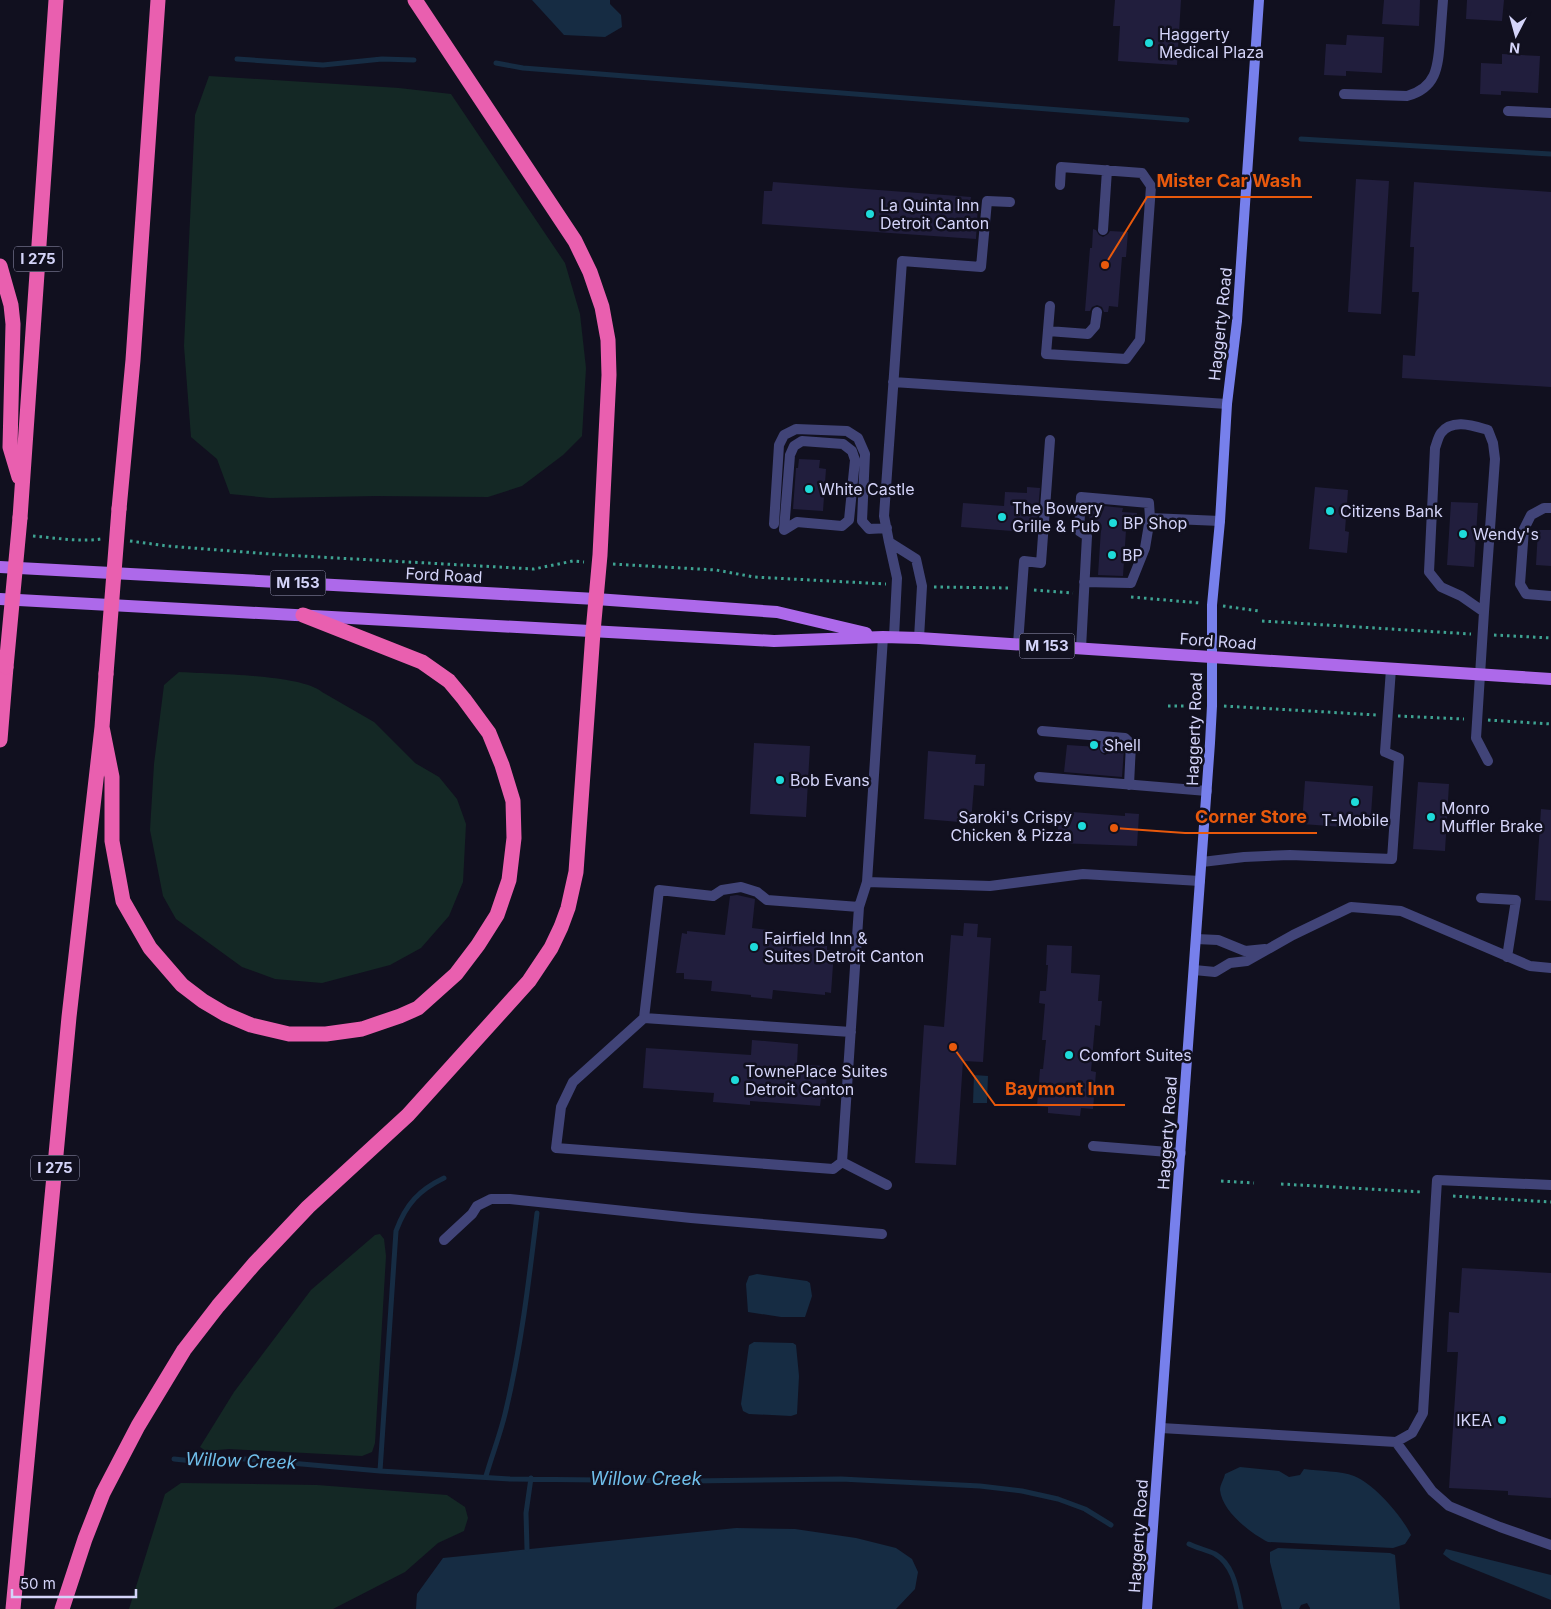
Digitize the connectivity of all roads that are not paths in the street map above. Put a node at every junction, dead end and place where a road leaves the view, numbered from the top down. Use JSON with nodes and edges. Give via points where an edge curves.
{"nodes":[{"id":1,"x":56,"y":0,"type":"edge"},
{"id":2,"x":158,"y":0,"type":"edge"},
{"id":3,"x":415,"y":0,"type":"edge"},
{"id":4,"x":1259,"y":0,"type":"edge"},
{"id":5,"x":1443,"y":0,"type":"edge"},
{"id":6,"x":1344,"y":94,"type":"dead end"},
{"id":7,"x":1508,"y":111,"type":"dead end"},
{"id":8,"x":1551,"y":113,"type":"edge"},
{"id":9,"x":1107,"y":170,"type":"junction"},
{"id":10,"x":1060,"y":185,"type":"dead end"},
{"id":11,"x":1010,"y":202,"type":"dead end"},
{"id":12,"x":1103,"y":230,"type":"dead end"},
{"id":13,"x":0,"y":266,"type":"edge"},
{"id":14,"x":1050,"y":306,"type":"dead end"},
{"id":15,"x":1097,"y":312,"type":"dead end"},
{"id":16,"x":1048,"y":331,"type":"junction"},
{"id":17,"x":893,"y":382,"type":"junction"},
{"id":18,"x":1227,"y":404,"type":"junction"},
{"id":19,"x":1050,"y":440,"type":"dead end"},
{"id":20,"x":22,"y":485,"type":"junction"},
{"id":21,"x":1551,"y":508,"type":"edge"},
{"id":22,"x":1150,"y":518,"type":"junction"},
{"id":23,"x":1220,"y":521,"type":"junction"},
{"id":24,"x":774,"y":524,"type":"dead end"},
{"id":25,"x":886,"y":528,"type":"junction"},
{"id":26,"x":784,"y":530,"type":"joint"},
{"id":27,"x":889,"y":542,"type":"junction"},
{"id":28,"x":0,"y":567,"type":"edge"},
{"id":29,"x":1084,"y":582,"type":"junction"},
{"id":30,"x":1551,"y":596,"type":"edge"},
{"id":31,"x":0,"y":599,"type":"edge"},
{"id":32,"x":596,"y":599,"type":"junction"},
{"id":33,"x":1484,"y":612,"type":"junction"},
{"id":34,"x":303,"y":615,"type":"junction"},
{"id":35,"x":593,"y":632,"type":"junction"},
{"id":36,"x":888,"y":637,"type":"junction"},
{"id":37,"x":919,"y":638,"type":"junction"},
{"id":38,"x":1018,"y":644,"type":"junction"},
{"id":39,"x":1081,"y":648,"type":"junction"},
{"id":40,"x":1211,"y":658,"type":"junction"},
{"id":41,"x":1391,"y":669,"type":"junction"},
{"id":42,"x":1480,"y":676,"type":"junction"},
{"id":43,"x":1551,"y":679,"type":"edge"},
{"id":44,"x":102,"y":727,"type":"junction"},
{"id":45,"x":1042,"y":731,"type":"dead end"},
{"id":46,"x":1085,"y":735,"type":"junction"},
{"id":47,"x":1106,"y":737,"type":"junction"},
{"id":48,"x":0,"y":740,"type":"edge"},
{"id":49,"x":1085,"y":746,"type":"dead end"},
{"id":50,"x":1105,"y":748,"type":"dead end"},
{"id":51,"x":1488,"y":761,"type":"dead end"},
{"id":52,"x":1039,"y":777,"type":"dead end"},
{"id":53,"x":1129,"y":785,"type":"junction"},
{"id":54,"x":1207,"y":791,"type":"junction"},
{"id":55,"x":1202,"y":862,"type":"junction"},
{"id":56,"x":1200,"y":881,"type":"junction"},
{"id":57,"x":867,"y":882,"type":"junction"},
{"id":58,"x":1481,"y":898,"type":"dead end"},
{"id":59,"x":859,"y":907,"type":"junction"},
{"id":60,"x":1196,"y":939,"type":"junction"},
{"id":61,"x":1268,"y":949,"type":"junction"},
{"id":62,"x":1507,"y":957,"type":"junction"},
{"id":63,"x":1551,"y":968,"type":"edge"},
{"id":64,"x":1194,"y":970,"type":"junction"},
{"id":65,"x":644,"y":1018,"type":"junction"},
{"id":66,"x":851,"y":1032,"type":"junction"},
{"id":67,"x":1093,"y":1146,"type":"dead end"},
{"id":68,"x":1181,"y":1153,"type":"junction"},
{"id":69,"x":842,"y":1162,"type":"junction"},
{"id":70,"x":887,"y":1185,"type":"dead end"},
{"id":71,"x":1551,"y":1185,"type":"edge"},
{"id":72,"x":882,"y":1234,"type":"dead end"},
{"id":73,"x":444,"y":1240,"type":"dead end"},
{"id":74,"x":1161,"y":1428,"type":"junction"},
{"id":75,"x":1396,"y":1442,"type":"junction"},
{"id":76,"x":1551,"y":1545,"type":"edge"},
{"id":77,"x":13,"y":1609,"type":"edge"},
{"id":78,"x":62,"y":1609,"type":"edge"},
{"id":79,"x":1147,"y":1609,"type":"edge"}],
"edges":[{"from":1,"to":20,"type":"highway","number":"I 275"},
{"from":2,"to":44,"type":"highway","number":"I 275","bridge":true},
{"from":3,"to":32,"type":"highway","via":[[575,242],[602,307],[608,340],[609,375]]},
{"from":4,"to":18,"type":"main road","name":"Haggerty Road","via":[[1238,321]]},
{"from":5,"to":6,"type":"street","via":[[1437,67],[1424,88],[1407,96]]},
{"from":7,"to":8,"type":"street"},
{"from":9,"to":10,"type":"street","via":[[1061,167]]},
{"from":9,"to":12,"type":"street"},
{"from":9,"to":16,"type":"street","via":[[1142,173],[1151,186],[1140,340],[1126,359],[1046,354]]},
{"from":11,"to":17,"type":"street","via":[[987,201],[981,267],[902,261]]},
{"from":13,"to":20,"type":"highway","via":[[13,324],[10,447]]},
{"from":14,"to":16,"type":"street"},
{"from":15,"to":16,"type":"street","via":[[1095,326],[1088,334]]},
{"from":17,"to":18,"type":"street"},
{"from":17,"to":25,"type":"street","via":[[884,516]]},
{"from":18,"to":23,"type":"main road","name":"Haggerty Road"},
{"from":19,"to":38,"type":"street","via":[[1041,563],[1024,561]]},
{"from":20,"to":48,"type":"highway","number":"I 275","bridge":true},
{"from":21,"to":30,"type":"street","via":[[1531,515],[1524,529],[1520,584],[1526,594]]},
{"from":22,"to":23,"type":"street"},
{"from":22,"to":29,"type":"street","via":[[1145,548],[1131,583]]},
{"from":22,"to":29,"type":"street","via":[[1149,502],[1081,497],[1079,531],[1087,536]]},
{"from":23,"to":40,"type":"main road","name":"Haggerty Road"},
{"from":24,"to":25,"type":"street","via":[[779,445],[784,435],[796,429],[847,431],[858,438],[865,454],[862,521],[869,529]]},
{"from":25,"to":27,"type":"street"},
{"from":26,"to":26,"type":"street","via":[[797,522],[842,526],[849,520],[855,460],[852,451],[843,444],[802,441],[794,446],[790,455]]},
{"from":27,"to":36,"type":"street","via":[[897,585]]},
{"from":27,"to":37,"type":"street","via":[[916,559],[922,586]]},
{"from":28,"to":32,"type":"main road","name":"Ford Road","number":"M 153"},
{"from":29,"to":39,"type":"street"},
{"from":31,"to":34,"type":"main road","name":"Ford Road","number":"M 153"},
{"from":32,"to":35,"type":"highway"},
{"from":32,"to":36,"type":"main road","name":"Ford Road","number":"M 153","via":[[777,612]]},
{"from":33,"to":33,"type":"street","via":[[1495,459],[1493,443],[1488,430],[1456,424],[1442,432],[1434,448],[1428,572],[1441,587]]},
{"from":33,"to":42,"type":"street"},
{"from":34,"to":35,"type":"main road","name":"Ford Road","number":"M 153"},
{"from":34,"to":44,"type":"highway","via":[[422,662],[449,682],[489,733],[513,802],[514,838],[509,880],[497,915],[456,974],[418,1008],[362,1030],[289,1034],[251,1025],[225,1014],[182,985],[150,948],[123,901],[112,841],[112,777]]},
{"from":35,"to":36,"type":"main road","name":"Ford Road","number":"M 153","via":[[774,641]]},
{"from":35,"to":78,"type":"highway","via":[[576,872],[568,908],[551,948],[529,981],[408,1115],[308,1207],[255,1263],[184,1350],[138,1426],[103,1493]]},
{"from":36,"to":37,"type":"main road","name":"Ford Road","number":"M 153"},
{"from":36,"to":57,"type":"street"},
{"from":37,"to":38,"type":"main road","name":"Ford Road","number":"M 153"},
{"from":38,"to":39,"type":"main road","name":"Ford Road","number":"M 153"},
{"from":39,"to":40,"type":"main road","name":"Ford Road","number":"M 153"},
{"from":40,"to":41,"type":"main road","name":"Ford Road","number":"M 153"},
{"from":40,"to":54,"type":"main road","name":"Haggerty Road"},
{"from":41,"to":42,"type":"main road","name":"Ford Road","number":"M 153"},
{"from":41,"to":55,"type":"street","via":[[1385,752],[1399,758],[1392,859],[1290,855]]},
{"from":42,"to":43,"type":"main road","name":"Ford Road","number":"M 153"},
{"from":42,"to":51,"type":"street","via":[[1476,738]]},
{"from":44,"to":77,"type":"highway","number":"I 275","via":[[68,1017]]},
{"from":45,"to":46,"type":"street"},
{"from":46,"to":47,"type":"street"},
{"from":46,"to":49,"type":"street"},
{"from":47,"to":50,"type":"street"},
{"from":47,"to":53,"type":"street","via":[[1125,738],[1131,744]]},
{"from":52,"to":53,"type":"street","via":[[1083,778]]},
{"from":53,"to":54,"type":"street"},
{"from":54,"to":55,"type":"main road","name":"Haggerty Road"},
{"from":55,"to":56,"type":"main road","name":"Haggerty Road"},
{"from":56,"to":57,"type":"street","via":[[1083,874],[990,886]]},
{"from":56,"to":60,"type":"main road","name":"Haggerty Road"},
{"from":57,"to":59,"type":"street"},
{"from":58,"to":62,"type":"street","via":[[1516,900]]},
{"from":59,"to":65,"type":"street","via":[[767,900],[757,892],[741,888],[722,890],[713,896],[659,890]]},
{"from":59,"to":66,"type":"street"},
{"from":60,"to":61,"type":"street","via":[[1218,940],[1245,951]]},
{"from":60,"to":64,"type":"main road","name":"Haggerty Road"},
{"from":61,"to":62,"type":"street","via":[[1351,908],[1401,911]]},
{"from":61,"to":64,"type":"street","via":[[1248,961],[1230,964],[1215,972]]},
{"from":62,"to":63,"type":"street","via":[[1530,966]]},
{"from":64,"to":68,"type":"main road","name":"Haggerty Road"},
{"from":65,"to":66,"type":"street"},
{"from":65,"to":69,"type":"street","via":[[573,1082],[561,1107],[556,1148],[833,1169]]},
{"from":66,"to":69,"type":"street"},
{"from":67,"to":68,"type":"street"},
{"from":68,"to":74,"type":"main road","name":"Haggerty Road"},
{"from":69,"to":70,"type":"street"},
{"from":71,"to":75,"type":"street","via":[[1437,1180],[1423,1414],[1412,1433]]},
{"from":72,"to":73,"type":"street","via":[[510,1199],[491,1200],[477,1206]]},
{"from":74,"to":75,"type":"street"},
{"from":74,"to":79,"type":"main road","name":"Haggerty Road"},
{"from":75,"to":76,"type":"street","via":[[1432,1491],[1449,1506]]}]}
